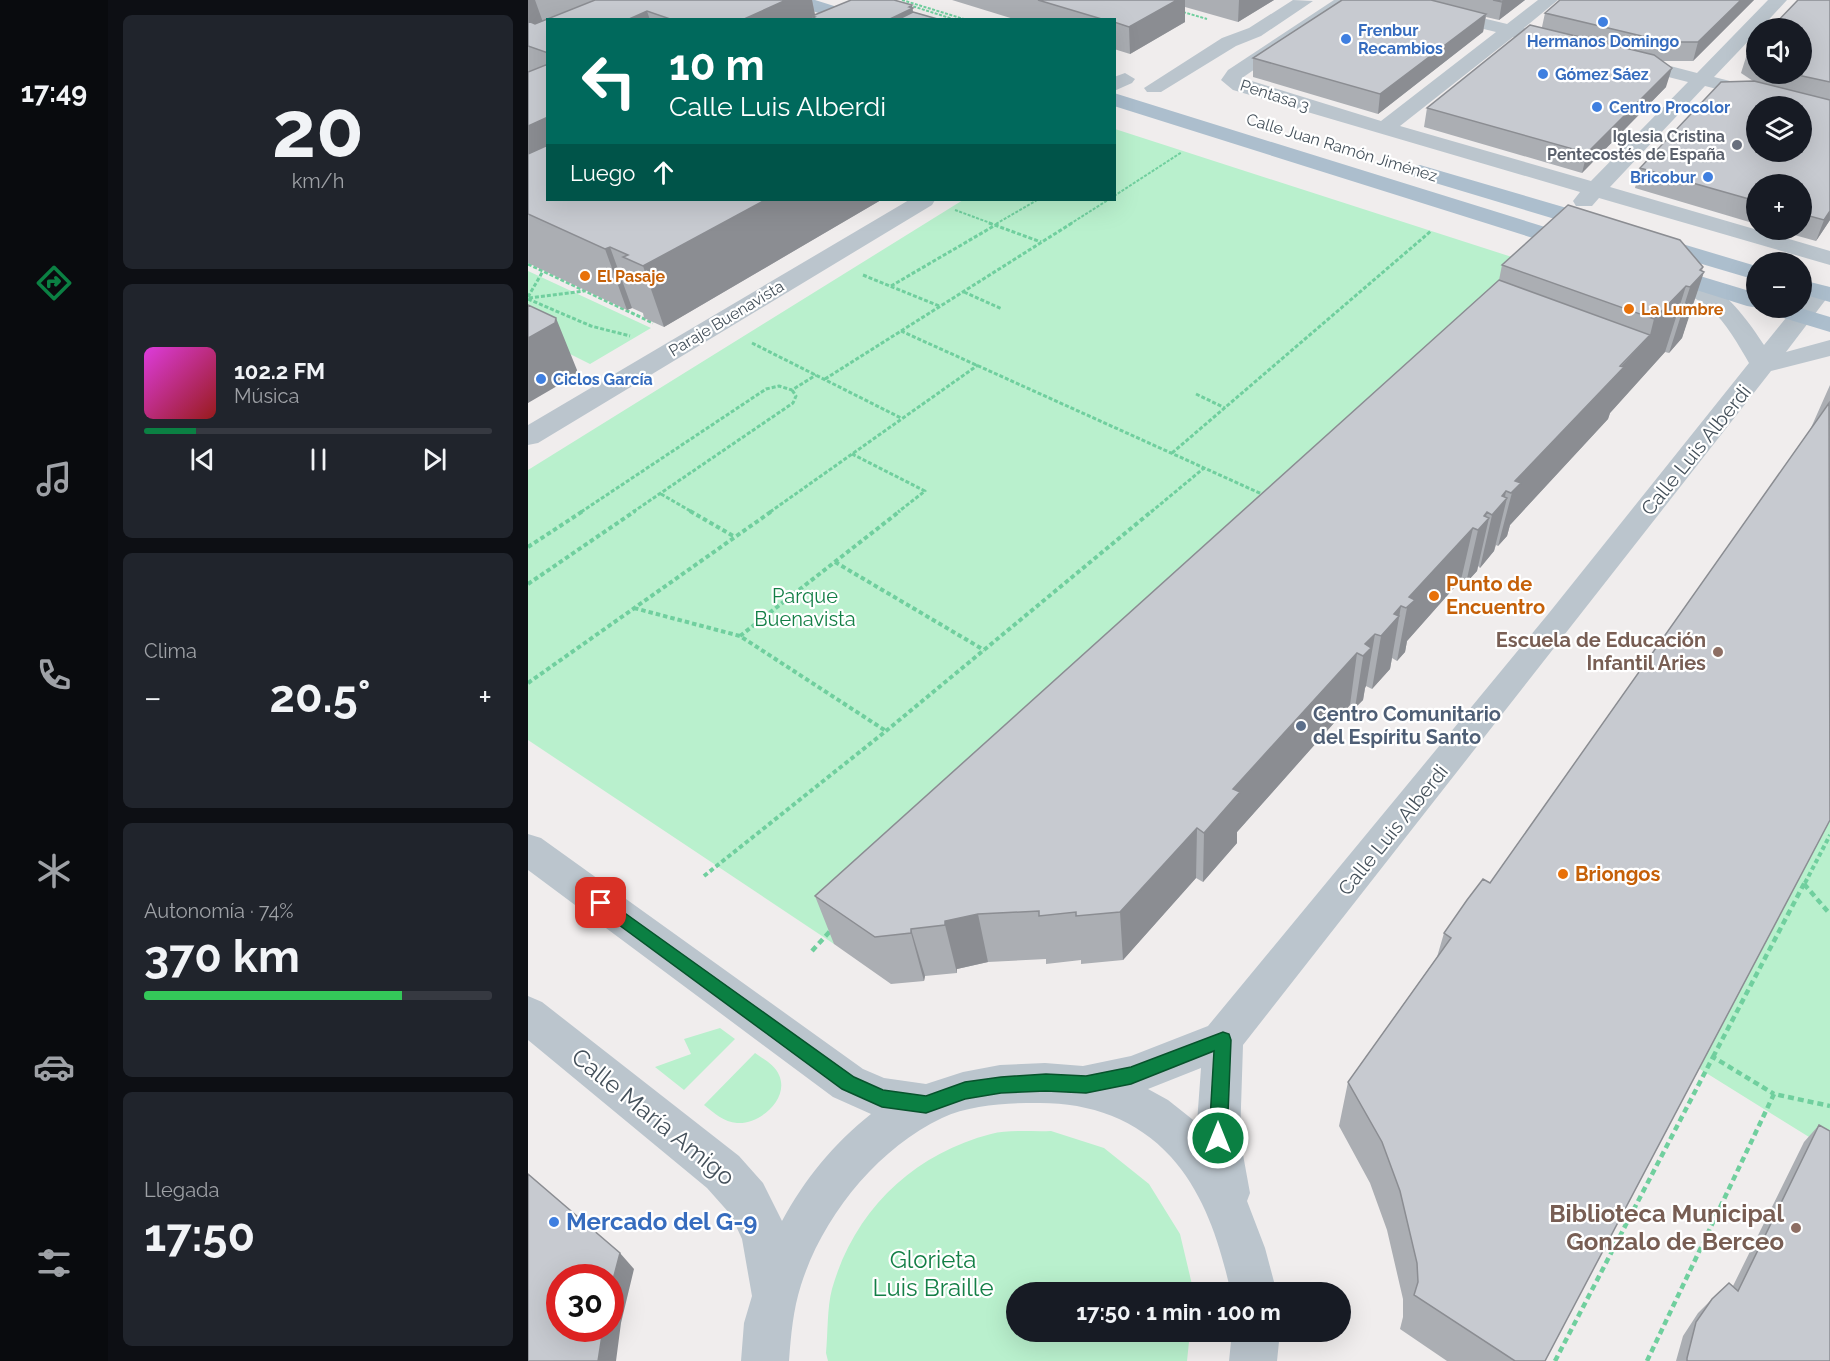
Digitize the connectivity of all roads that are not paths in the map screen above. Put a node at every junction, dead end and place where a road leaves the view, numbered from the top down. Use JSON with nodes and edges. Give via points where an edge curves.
{"nodes":[{"id":1,"x":797,"y":0,"type":"edge"},
{"id":2,"x":1306,"y":0,"type":"edge"},
{"id":3,"x":1346,"y":0,"type":"edge"},
{"id":4,"x":1388,"y":0,"type":"edge"},
{"id":5,"x":1549,"y":0,"type":"edge"},
{"id":6,"x":1778,"y":0,"type":"edge"},
{"id":7,"x":854,"y":18,"type":"edge"},
{"id":8,"x":1509,"y":31,"type":"junction"},
{"id":9,"x":1577,"y":48,"type":"edge"},
{"id":10,"x":1611,"y":56,"type":"edge"},
{"id":11,"x":1702,"y":79,"type":"junction"},
{"id":12,"x":1118,"y":80,"type":"edge"},
{"id":13,"x":1154,"y":88,"type":"junction"},
{"id":14,"x":1178,"y":96,"type":"dead end"},
{"id":15,"x":1116,"y":100,"type":"edge"},
{"id":16,"x":1830,"y":112,"type":"edge"},
{"id":17,"x":1385,"y":128,"type":"junction"},
{"id":18,"x":1403,"y":166,"type":"dead end"},
{"id":19,"x":922,"y":201,"type":"edge"},
{"id":20,"x":1583,"y":202,"type":"junction"},
{"id":21,"x":1550,"y":236,"type":"junction"},
{"id":22,"x":1605,"y":253,"type":"edge"},
{"id":23,"x":1830,"y":258,"type":"edge"},
{"id":24,"x":1637,"y":264,"type":"edge"},
{"id":25,"x":1746,"y":269,"type":"edge"},
{"id":26,"x":1679,"y":277,"type":"junction"},
{"id":27,"x":1746,"y":298,"type":"edge"},
{"id":28,"x":1799,"y":318,"type":"edge"},
{"id":29,"x":1807,"y":318,"type":"edge"},
{"id":30,"x":1830,"y":325,"type":"edge"},
{"id":31,"x":1830,"y":348,"type":"edge"},
{"id":32,"x":1763,"y":365,"type":"junction"},
{"id":33,"x":528,"y":437,"type":"edge"},
{"id":34,"x":528,"y":849,"type":"edge"},
{"id":35,"x":528,"y":1015,"type":"edge"},
{"id":36,"x":1223,"y":1040,"type":"junction"},
{"id":37,"x":1086,"y":1085,"type":"junction"},
{"id":38,"x":926,"y":1104,"type":"junction"},
{"id":39,"x":1231,"y":1212,"type":"junction"},
{"id":40,"x":1252,"y":1282,"type":"edge"},
{"id":41,"x":773,"y":1302,"type":"junction"},
{"id":42,"x":765,"y":1361,"type":"edge"}],
"edges":[{"from":1,"to":7,"type":"main road"},
{"from":2,"to":13,"type":"street"},
{"from":3,"to":17,"type":"street","name":"Pentasa 3","via":[[1231,80],[1240,86]]},
{"from":4,"to":8,"type":"street"},
{"from":5,"to":8,"type":"street"},
{"from":6,"to":11,"type":"street"},
{"from":8,"to":9,"type":"street"},
{"from":8,"to":17,"type":"street"},
{"from":10,"to":11,"type":"street"},
{"from":11,"to":16,"type":"street"},
{"from":11,"to":20,"type":"street"},
{"from":12,"to":13,"type":"main road"},
{"from":13,"to":14,"type":"main road"},
{"from":15,"to":21,"type":"main road","name":"Calle Juan Ramón Jiménez"},
{"from":17,"to":20,"type":"street","name":"Pentasa 3"},
{"from":18,"to":20,"type":"main road","name":"Calle Juan Ramón Jiménez"},
{"from":19,"to":33,"type":"street","name":"Paraje Buenavista"},
{"from":20,"to":21,"type":"street"},
{"from":20,"to":23,"type":"street","name":"Pentasa 3"},
{"from":20,"to":25,"type":"main road","name":"Calle Juan Ramón Jiménez"},
{"from":21,"to":22,"type":"main road","name":"Calle Juan Ramón Jiménez"},
{"from":24,"to":26,"type":"main road"},
{"from":26,"to":27,"type":"main road"},
{"from":26,"to":32,"type":"street","name":"Calle Luis Alberdi","via":[[1729,311]]},
{"from":28,"to":32,"type":"street","name":"Calle Luis Alberdi"},
{"from":29,"to":30,"type":"main road"},
{"from":31,"to":32,"type":"street","name":"Calle Luis Alberdi"},
{"from":32,"to":36,"type":"street","name":"Calle Luis Alberdi"},
{"from":34,"to":38,"type":"street","via":[[848,1083],[882,1098]]},
{"from":35,"to":41,"type":"street","name":"Calle María Amigo","via":[[745,1193],[758,1216],[768,1250]]},
{"from":36,"to":37,"type":"street","name":"Calle Luis Alberdi","via":[[1143,1072]]},
{"from":36,"to":39,"type":"street","via":[[1218,1138]]},
{"from":37,"to":38,"type":"street","via":[[1001,1085],[965,1091]]},
{"from":37,"to":39,"type":"street","via":[[1137,1104],[1171,1127],[1201,1161]]},
{"from":38,"to":41,"type":"street","via":[[887,1129],[852,1161],[817,1202],[788,1254]]},
{"from":39,"to":40,"type":"street"},
{"from":41,"to":42,"type":"street"}]}
